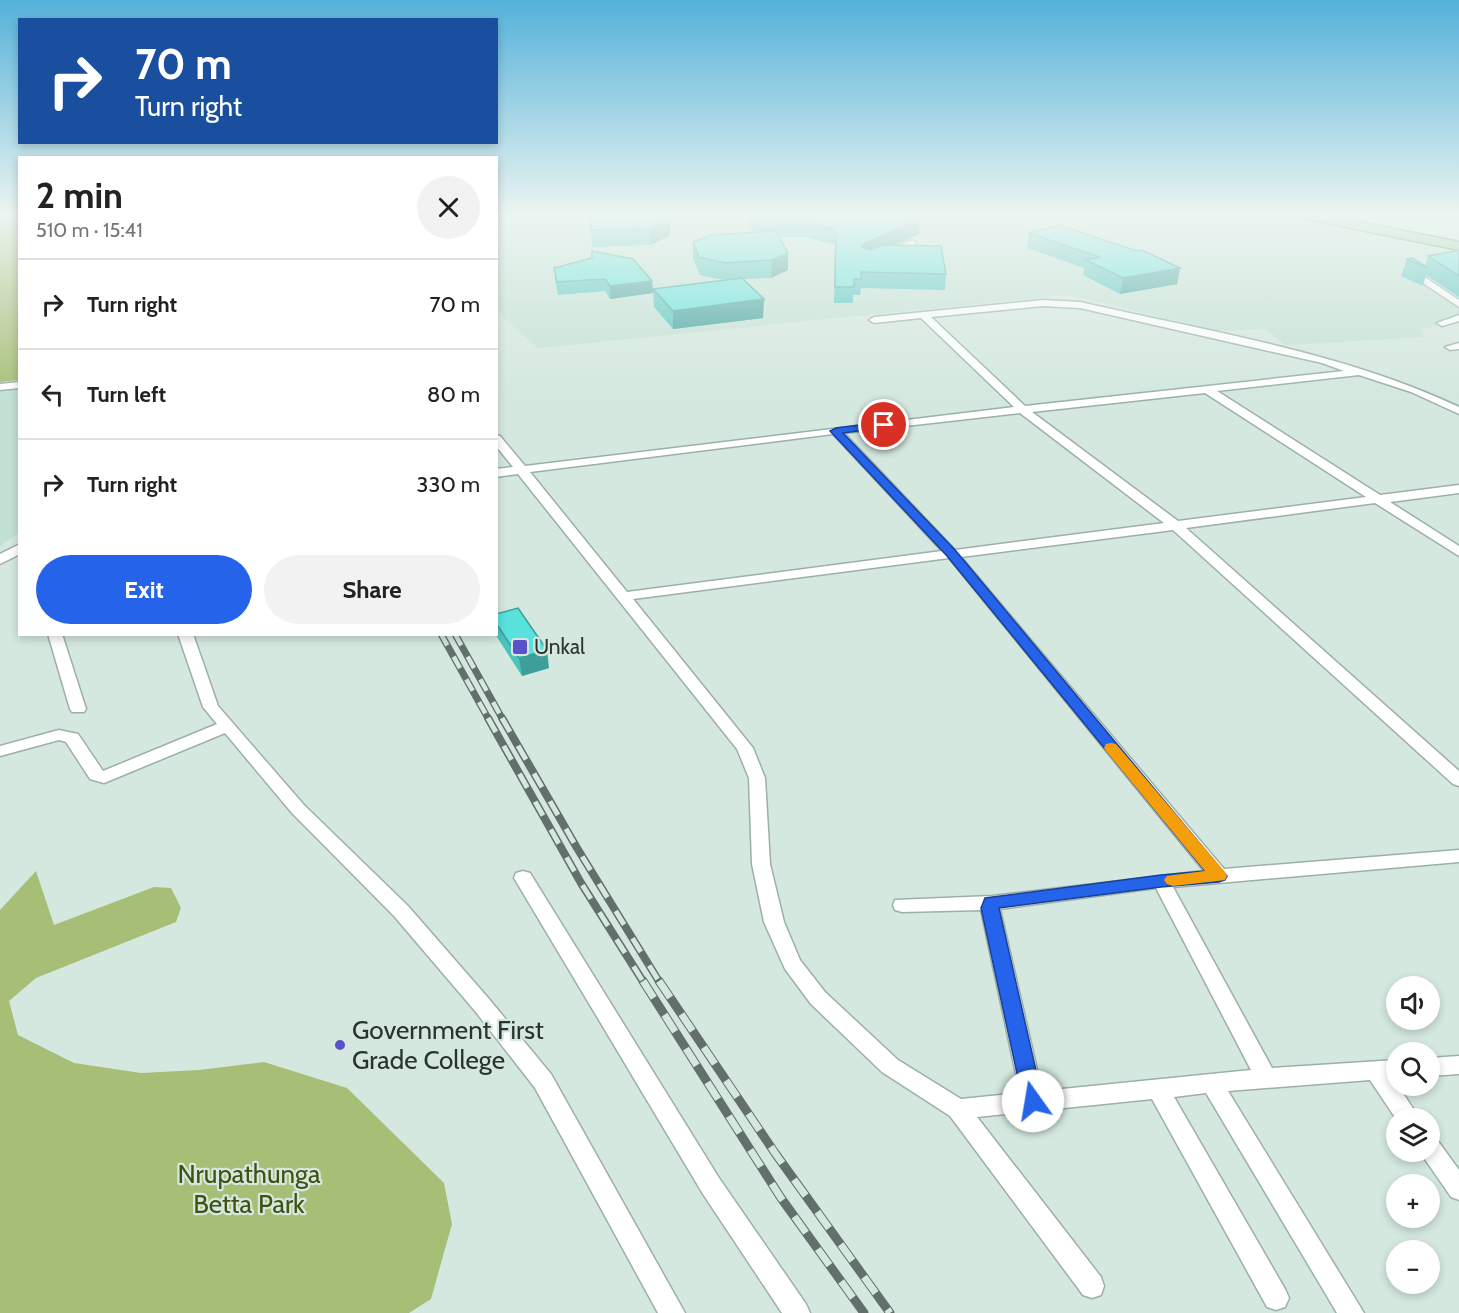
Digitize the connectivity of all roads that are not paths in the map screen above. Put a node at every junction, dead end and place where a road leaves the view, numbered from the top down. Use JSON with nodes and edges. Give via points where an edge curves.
{"nodes":[{"id":1,"x":1417,"y":275,"type":"edge"},
{"id":2,"x":1459,"y":304,"type":"edge"},
{"id":3,"x":922,"y":314,"type":"junction"},
{"id":4,"x":1459,"y":318,"type":"edge"},
{"id":5,"x":874,"y":320,"type":"dead end"},
{"id":6,"x":1442,"y":323,"type":"dead end"},
{"id":7,"x":1361,"y":372,"type":"junction"},
{"id":8,"x":18,"y":385,"type":"edge"},
{"id":9,"x":0,"y":387,"type":"edge"},
{"id":10,"x":1205,"y":388,"type":"junction"},
{"id":11,"x":1023,"y":410,"type":"junction"},
{"id":12,"x":1459,"y":411,"type":"edge"},
{"id":13,"x":836,"y":431,"type":"junction"},
{"id":14,"x":498,"y":441,"type":"edge"},
{"id":15,"x":521,"y":470,"type":"junction"},
{"id":16,"x":498,"y":473,"type":"edge"},
{"id":17,"x":1459,"y":489,"type":"edge"},
{"id":18,"x":1378,"y":500,"type":"junction"},
{"id":19,"x":1175,"y":525,"type":"junction"},
{"id":20,"x":18,"y":549,"type":"edge"},
{"id":21,"x":1459,"y":552,"type":"edge"},
{"id":22,"x":952,"y":554,"type":"junction"},
{"id":23,"x":0,"y":561,"type":"edge"},
{"id":24,"x":625,"y":596,"type":"junction"},
{"id":25,"x":56,"y":636,"type":"edge"},
{"id":26,"x":186,"y":636,"type":"edge"},
{"id":27,"x":78,"y":709,"type":"dead end"},
{"id":28,"x":228,"y":726,"type":"junction"},
{"id":29,"x":0,"y":750,"type":"edge"},
{"id":30,"x":1459,"y":780,"type":"edge"},
{"id":31,"x":1459,"y":856,"type":"edge"},
{"id":32,"x":1219,"y":876,"type":"junction"},
{"id":33,"x":523,"y":878,"type":"dead end"},
{"id":34,"x":1161,"y":881,"type":"junction"},
{"id":35,"x":992,"y":903,"type":"junction"},
{"id":36,"x":902,"y":905,"type":"dead end"},
{"id":37,"x":1459,"y":1065,"type":"edge"},
{"id":38,"x":1440,"y":1066,"type":"edge"},
{"id":39,"x":1386,"y":1070,"type":"edge"},
{"id":40,"x":1266,"y":1078,"type":"junction"},
{"id":41,"x":1211,"y":1083,"type":"junction"},
{"id":42,"x":1158,"y":1089,"type":"junction"},
{"id":43,"x":1033,"y":1101,"type":"junction"},
{"id":44,"x":958,"y":1109,"type":"junction"},
{"id":45,"x":1440,"y":1162,"type":"edge"},
{"id":46,"x":1459,"y":1189,"type":"edge"},
{"id":47,"x":1092,"y":1286,"type":"dead end"},
{"id":48,"x":1276,"y":1298,"type":"dead end"},
{"id":49,"x":672,"y":1313,"type":"edge"},
{"id":50,"x":797,"y":1313,"type":"edge"},
{"id":51,"x":1351,"y":1313,"type":"edge"}],
"edges":[{"from":1,"to":2,"type":"street"},
{"from":3,"to":5,"type":"street"},
{"from":3,"to":7,"type":"street","via":[[1044,303],[1080,305],[1303,355]]},
{"from":3,"to":11,"type":"street"},
{"from":4,"to":6,"type":"street"},
{"from":7,"to":10,"type":"street"},
{"from":7,"to":12,"type":"street","via":[[1415,390]]},
{"from":8,"to":9,"type":"street"},
{"from":10,"to":11,"type":"street"},
{"from":10,"to":18,"type":"street"},
{"from":11,"to":13,"type":"street"},
{"from":11,"to":19,"type":"street"},
{"from":13,"to":15,"type":"street"},
{"from":13,"to":22,"type":"street"},
{"from":14,"to":15,"type":"street"},
{"from":15,"to":16,"type":"street"},
{"from":15,"to":24,"type":"street"},
{"from":17,"to":18,"type":"street"},
{"from":18,"to":19,"type":"street"},
{"from":18,"to":21,"type":"street"},
{"from":19,"to":22,"type":"street"},
{"from":19,"to":30,"type":"street"},
{"from":20,"to":23,"type":"street"},
{"from":22,"to":24,"type":"street"},
{"from":22,"to":32,"type":"street"},
{"from":24,"to":44,"type":"street","via":[[753,763],[758,778],[761,864],[774,922],[792,964],[818,998],[890,1065]]},
{"from":25,"to":27,"type":"street"},
{"from":26,"to":28,"type":"street","via":[[211,707]]},
{"from":28,"to":29,"type":"street","via":[[104,777],[96,775],[67,735]]},
{"from":28,"to":49,"type":"street","via":[[298,809],[401,911],[543,1081]]},
{"from":31,"to":32,"type":"street"},
{"from":32,"to":34,"type":"street"},
{"from":33,"to":50,"type":"street","via":[[711,1186]]},
{"from":34,"to":35,"type":"street"},
{"from":34,"to":40,"type":"street"},
{"from":35,"to":36,"type":"street"},
{"from":35,"to":43,"type":"street"},
{"from":37,"to":38,"type":"street"},
{"from":39,"to":40,"type":"street"},
{"from":40,"to":41,"type":"street"},
{"from":41,"to":42,"type":"street"},
{"from":41,"to":51,"type":"street"},
{"from":42,"to":43,"type":"street"},
{"from":42,"to":48,"type":"street"},
{"from":43,"to":44,"type":"street"},
{"from":44,"to":47,"type":"street"},
{"from":45,"to":46,"type":"street"}]}
